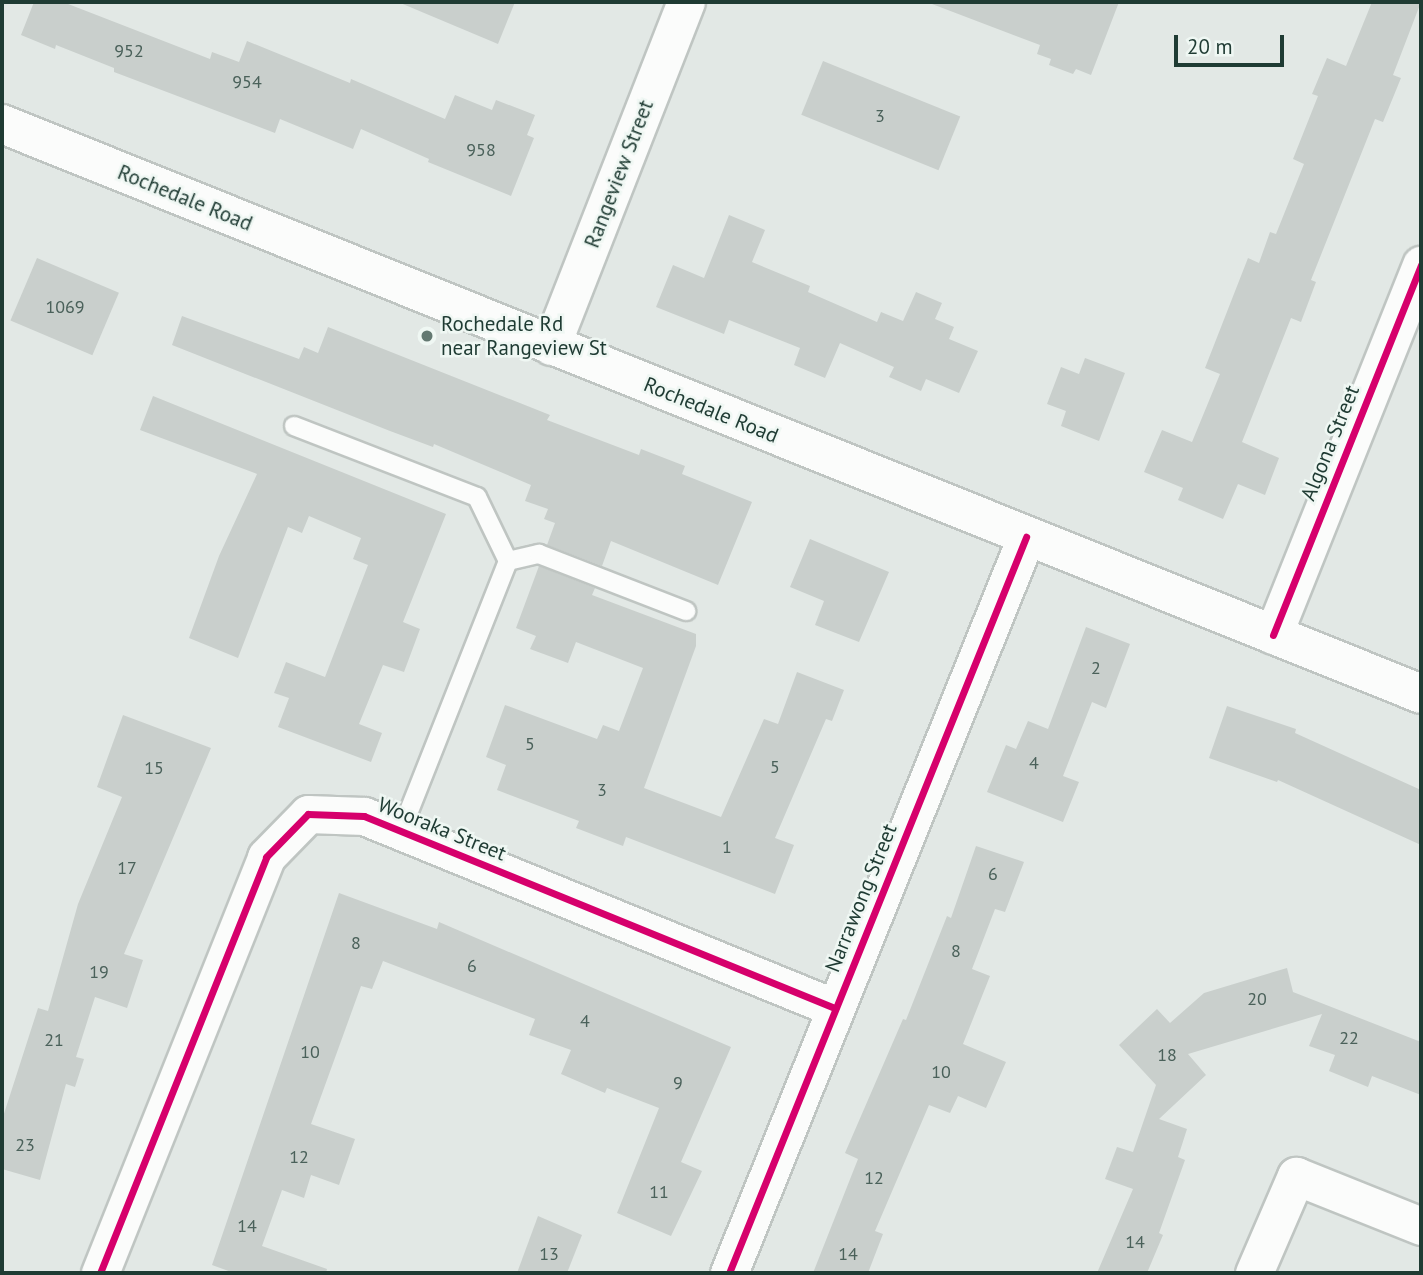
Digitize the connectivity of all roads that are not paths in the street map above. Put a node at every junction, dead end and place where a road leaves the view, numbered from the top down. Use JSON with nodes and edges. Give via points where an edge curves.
{"nodes":[{"id":1,"x":686,"y":2,"type":"edge"},
{"id":2,"x":2,"y":124,"type":"edge"},
{"id":3,"x":1421,"y":265,"type":"edge"},
{"id":4,"x":551,"y":346,"type":"junction"},
{"id":5,"x":294,"y":426,"type":"dead end"},
{"id":6,"x":1026,"y":537,"type":"junction"},
{"id":7,"x":508,"y":561,"type":"junction"},
{"id":8,"x":686,"y":611,"type":"dead end"},
{"id":9,"x":1273,"y":635,"type":"junction"},
{"id":10,"x":1421,"y":694,"type":"edge"},
{"id":11,"x":401,"y":831,"type":"junction"},
{"id":12,"x":835,"y":1008,"type":"junction"},
{"id":13,"x":1421,"y":1226,"type":"edge"},
{"id":14,"x":100,"y":1273,"type":"edge"},
{"id":15,"x":729,"y":1273,"type":"edge"},
{"id":16,"x":1254,"y":1273,"type":"edge"}],
"edges":[{"from":1,"to":4,"type":"street","name":"Rangeview Street"},
{"from":2,"to":4,"type":"main road","name":"Rochedale Road"},
{"from":3,"to":9,"type":"street","name":"Algona Street"},
{"from":4,"to":6,"type":"main road","name":"Rochedale Road"},
{"from":5,"to":7,"type":"lane","via":[[477,497]]},
{"from":6,"to":9,"type":"main road","name":"Rochedale Road"},
{"from":6,"to":12,"type":"street","name":"Narrawong Street"},
{"from":7,"to":8,"type":"lane","via":[[539,554]]},
{"from":7,"to":11,"type":"lane"},
{"from":9,"to":10,"type":"main road","name":"Rochedale Road"},
{"from":11,"to":12,"type":"street","name":"Wooraka Street"},
{"from":11,"to":14,"type":"street","name":"Wooraka Street","via":[[364,816],[308,814],[266,857]]},
{"from":12,"to":15,"type":"street","name":"Narrawong Street"},
{"from":13,"to":16,"type":"street","via":[[1296,1176]]}]}
